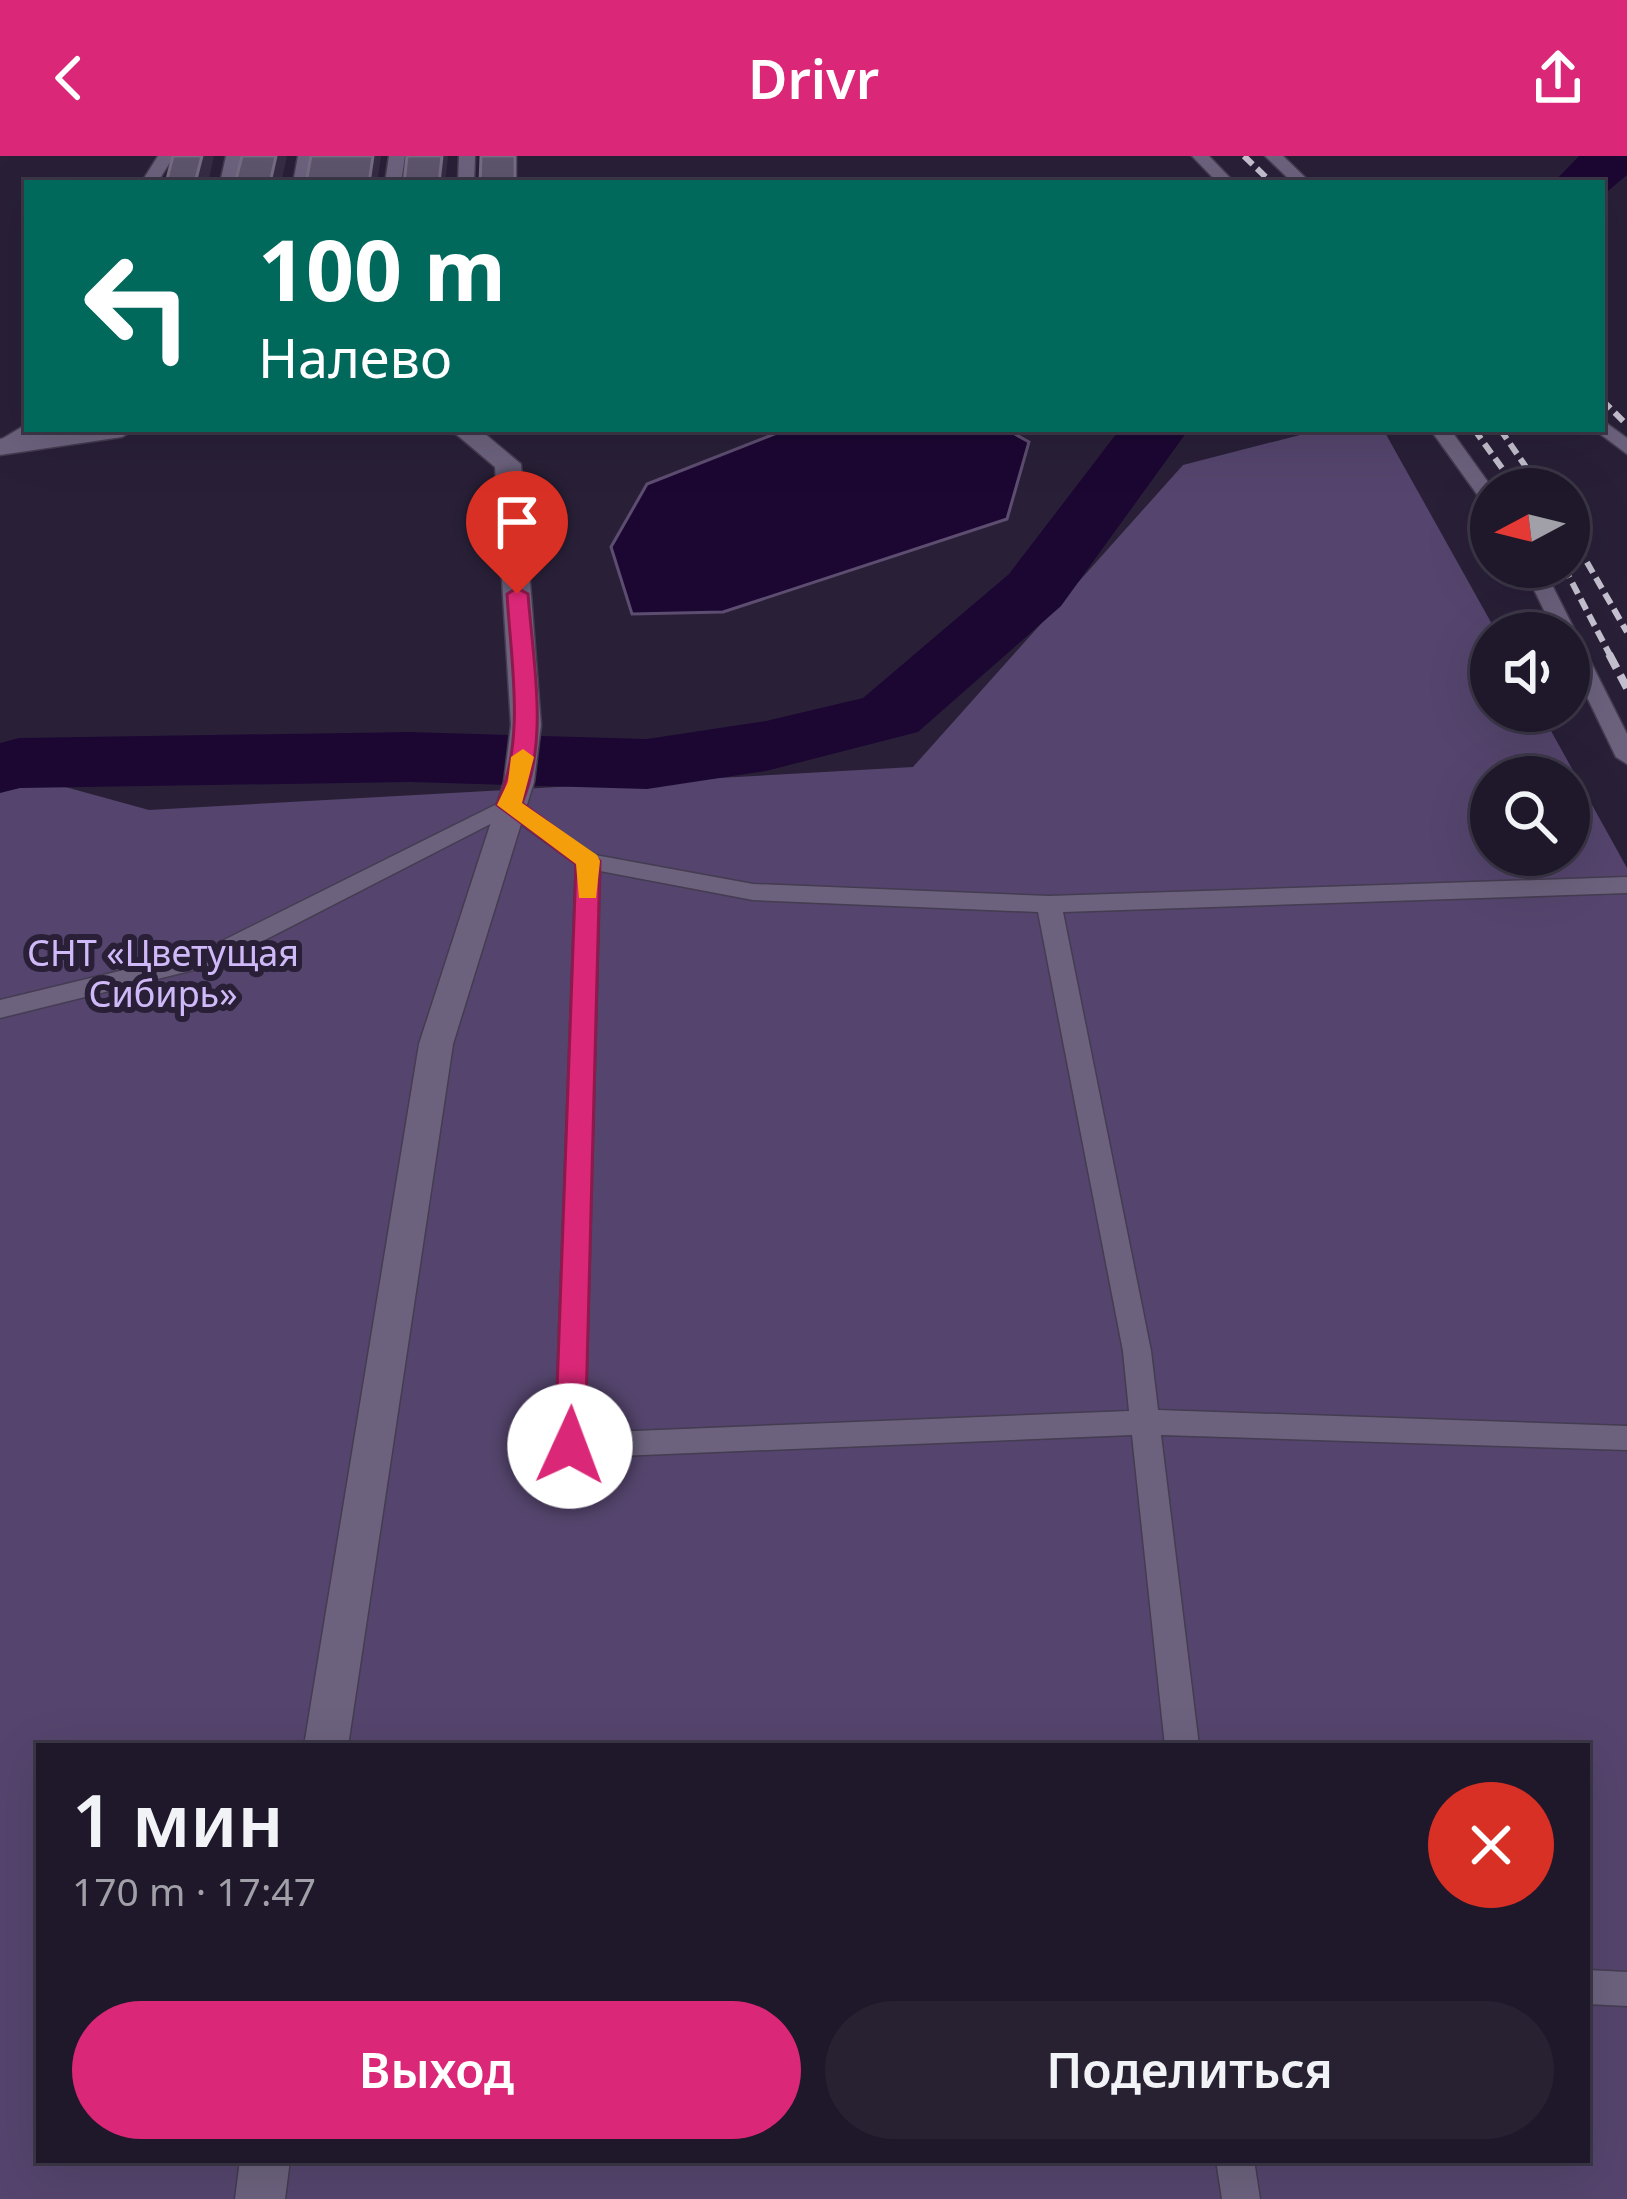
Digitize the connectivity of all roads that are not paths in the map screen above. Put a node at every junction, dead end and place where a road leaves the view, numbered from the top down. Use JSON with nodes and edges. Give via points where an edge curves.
{"nodes":[{"id":1,"x":1199,"y":156,"type":"edge"},
{"id":2,"x":1273,"y":156,"type":"edge"},
{"id":3,"x":1223,"y":180,"type":"edge"},
{"id":4,"x":1300,"y":180,"type":"edge"},
{"id":5,"x":101,"y":432,"type":"edge"},
{"id":6,"x":467,"y":432,"type":"edge"},
{"id":7,"x":1442,"y":432,"type":"edge"},
{"id":8,"x":2,"y":446,"type":"edge"},
{"id":9,"x":1470,"y":471,"type":"edge"},
{"id":10,"x":1590,"y":681,"type":"edge"},
{"id":11,"x":1627,"y":757,"type":"edge"},
{"id":12,"x":514,"y":794,"type":"junction"},
{"id":13,"x":588,"y":861,"type":"junction"},
{"id":14,"x":1627,"y":885,"type":"edge"},
{"id":15,"x":1049,"y":904,"type":"junction"},
{"id":16,"x":0,"y":1009,"type":"edge"},
{"id":17,"x":1146,"y":1422,"type":"junction"},
{"id":18,"x":1627,"y":1438,"type":"edge"},
{"id":19,"x":326,"y":1743,"type":"edge"},
{"id":20,"x":1182,"y":1743,"type":"edge"},
{"id":21,"x":1590,"y":1987,"type":"edge"},
{"id":22,"x":1627,"y":1989,"type":"edge"},
{"id":23,"x":265,"y":2163,"type":"edge"},
{"id":24,"x":1235,"y":2163,"type":"edge"},
{"id":25,"x":260,"y":2199,"type":"edge"},
{"id":26,"x":1241,"y":2199,"type":"edge"}],
"edges":[{"from":1,"to":3,"type":"lane"},
{"from":2,"to":4,"type":"lane"},
{"from":5,"to":8,"type":"street"},
{"from":6,"to":12,"type":"street","via":[[508,464],[526,725]]},
{"from":7,"to":9,"type":"lane"},
{"from":10,"to":11,"type":"lane"},
{"from":12,"to":13,"type":"lane"},
{"from":12,"to":16,"type":"lane","via":[[209,958]]},
{"from":12,"to":19,"type":"street","via":[[436,1045]]},
{"from":13,"to":15,"type":"lane","via":[[753,892]]},
{"from":13,"to":17,"type":"lane","via":[[570,1446]]},
{"from":14,"to":15,"type":"lane"},
{"from":15,"to":17,"type":"lane"},
{"from":17,"to":18,"type":"lane"},
{"from":17,"to":20,"type":"lane"},
{"from":21,"to":22,"type":"lane"},
{"from":23,"to":25,"type":"street"},
{"from":24,"to":26,"type":"lane"}]}
